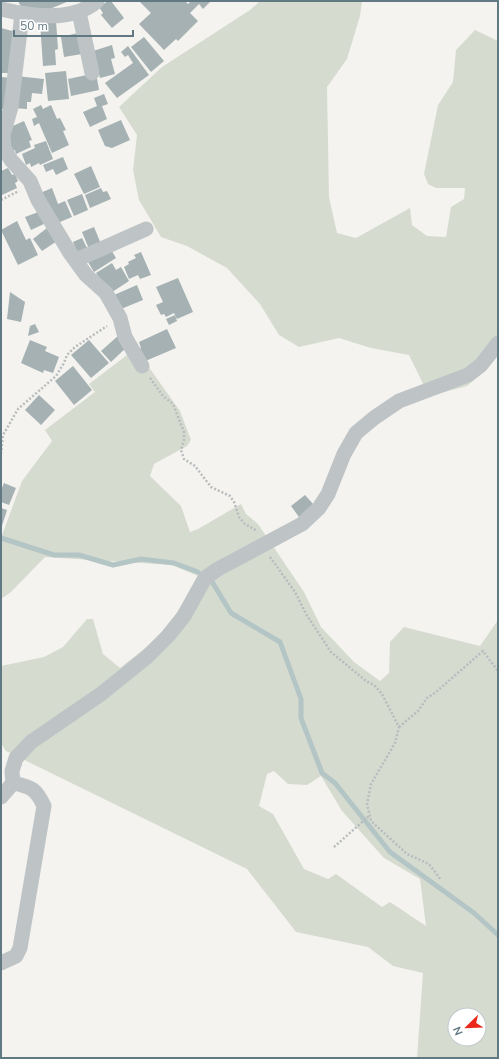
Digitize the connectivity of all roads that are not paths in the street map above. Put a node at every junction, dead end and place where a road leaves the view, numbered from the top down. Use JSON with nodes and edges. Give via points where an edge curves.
{"nodes":[{"id":1,"x":97,"y":1,"type":"edge"},
{"id":2,"x":1,"y":9,"type":"edge"},
{"id":3,"x":78,"y":12,"type":"junction"},
{"id":4,"x":22,"y":14,"type":"junction"},
{"id":5,"x":92,"y":72,"type":"dead end"},
{"id":6,"x":146,"y":229,"type":"dead end"},
{"id":7,"x":76,"y":260,"type":"junction"},
{"id":8,"x":498,"y":343,"type":"edge"},
{"id":9,"x":142,"y":366,"type":"road end"},
{"id":10,"x":13,"y":783,"type":"junction"},
{"id":11,"x":1,"y":797,"type":"edge"},
{"id":12,"x":1,"y":964,"type":"edge"}],
"edges":[{"from":1,"to":3,"type":"street"},
{"from":2,"to":4,"type":"street"},
{"from":3,"to":4,"type":"street","via":[[54,16]]},
{"from":3,"to":5,"type":"street"},
{"from":4,"to":7,"type":"street","via":[[11,107],[3,135],[4,148],[31,186]]},
{"from":6,"to":7,"type":"street"},
{"from":7,"to":9,"type":"street","via":[[86,275],[106,293],[120,318],[125,337]]},
{"from":8,"to":10,"type":"street","via":[[482,365],[468,375],[399,401],[356,433],[319,508],[302,524],[205,578],[184,616],[147,658],[102,694],[31,742],[16,758],[12,771]]},
{"from":10,"to":11,"type":"street"},
{"from":10,"to":12,"type":"street","via":[[27,786],[37,792],[44,806],[20,948],[16,956]]}]}
